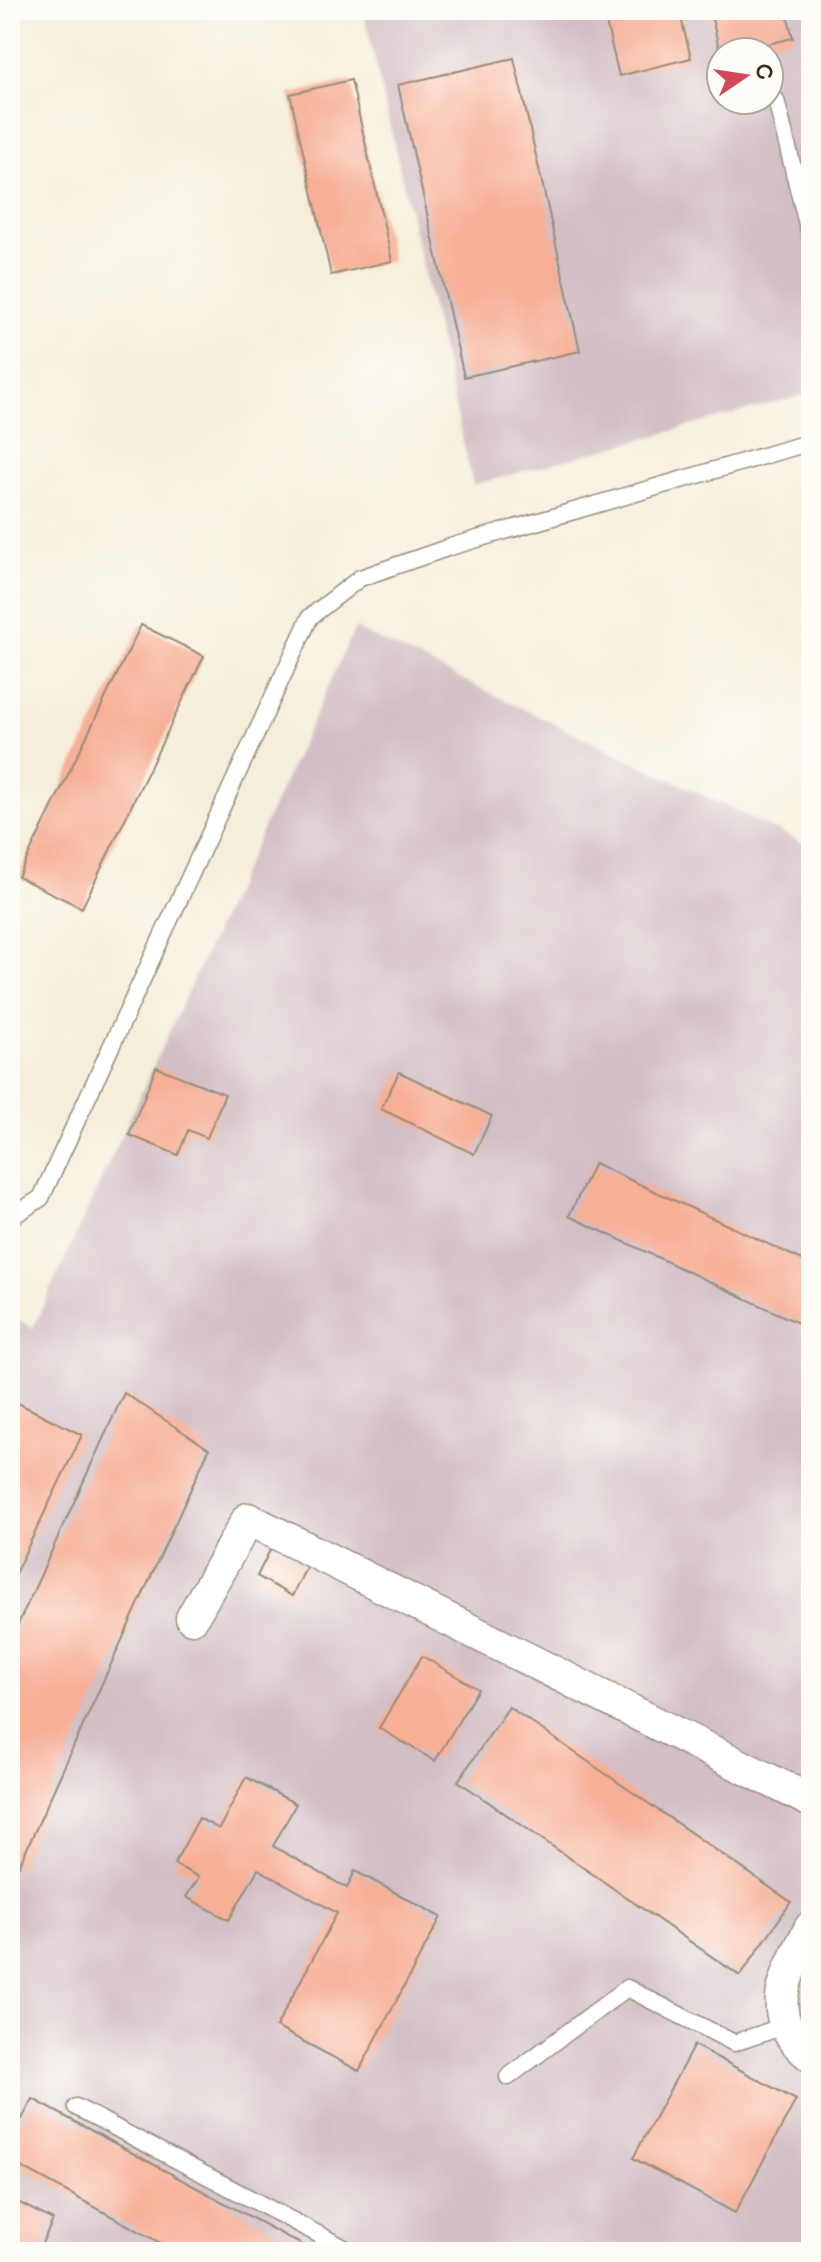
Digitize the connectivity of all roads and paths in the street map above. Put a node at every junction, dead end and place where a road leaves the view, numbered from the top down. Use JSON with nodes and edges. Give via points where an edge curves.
{"nodes":[{"id":1,"x":780,"y":116,"type":"edge"},
{"id":2,"x":811,"y":240,"type":"edge"},
{"id":3,"x":811,"y":442,"type":"edge"},
{"id":4,"x":10,"y":1218,"type":"edge"},
{"id":5,"x":192,"y":1618,"type":"dead end"},
{"id":6,"x":811,"y":1801,"type":"edge"},
{"id":7,"x":811,"y":1927,"type":"edge"},
{"id":8,"x":784,"y":2026,"type":"junction"},
{"id":9,"x":811,"y":2056,"type":"edge"},
{"id":10,"x":508,"y":2077,"type":"dead end"},
{"id":11,"x":76,"y":2107,"type":"dead end"},
{"id":12,"x":352,"y":2252,"type":"edge"}],
"edges":[{"from":1,"to":2,"type":"lane"},
{"from":3,"to":4,"type":"lane","via":[[360,578],[310,617],[41,1198]]},
{"from":5,"to":6,"type":"street","via":[[248,1519]]},
{"from":7,"to":8,"type":"street","via":[[781,1997]]},
{"from":8,"to":9,"type":"street"},
{"from":8,"to":10,"type":"lane","via":[[734,2043],[627,1988]]},
{"from":11,"to":12,"type":"lane"}]}
